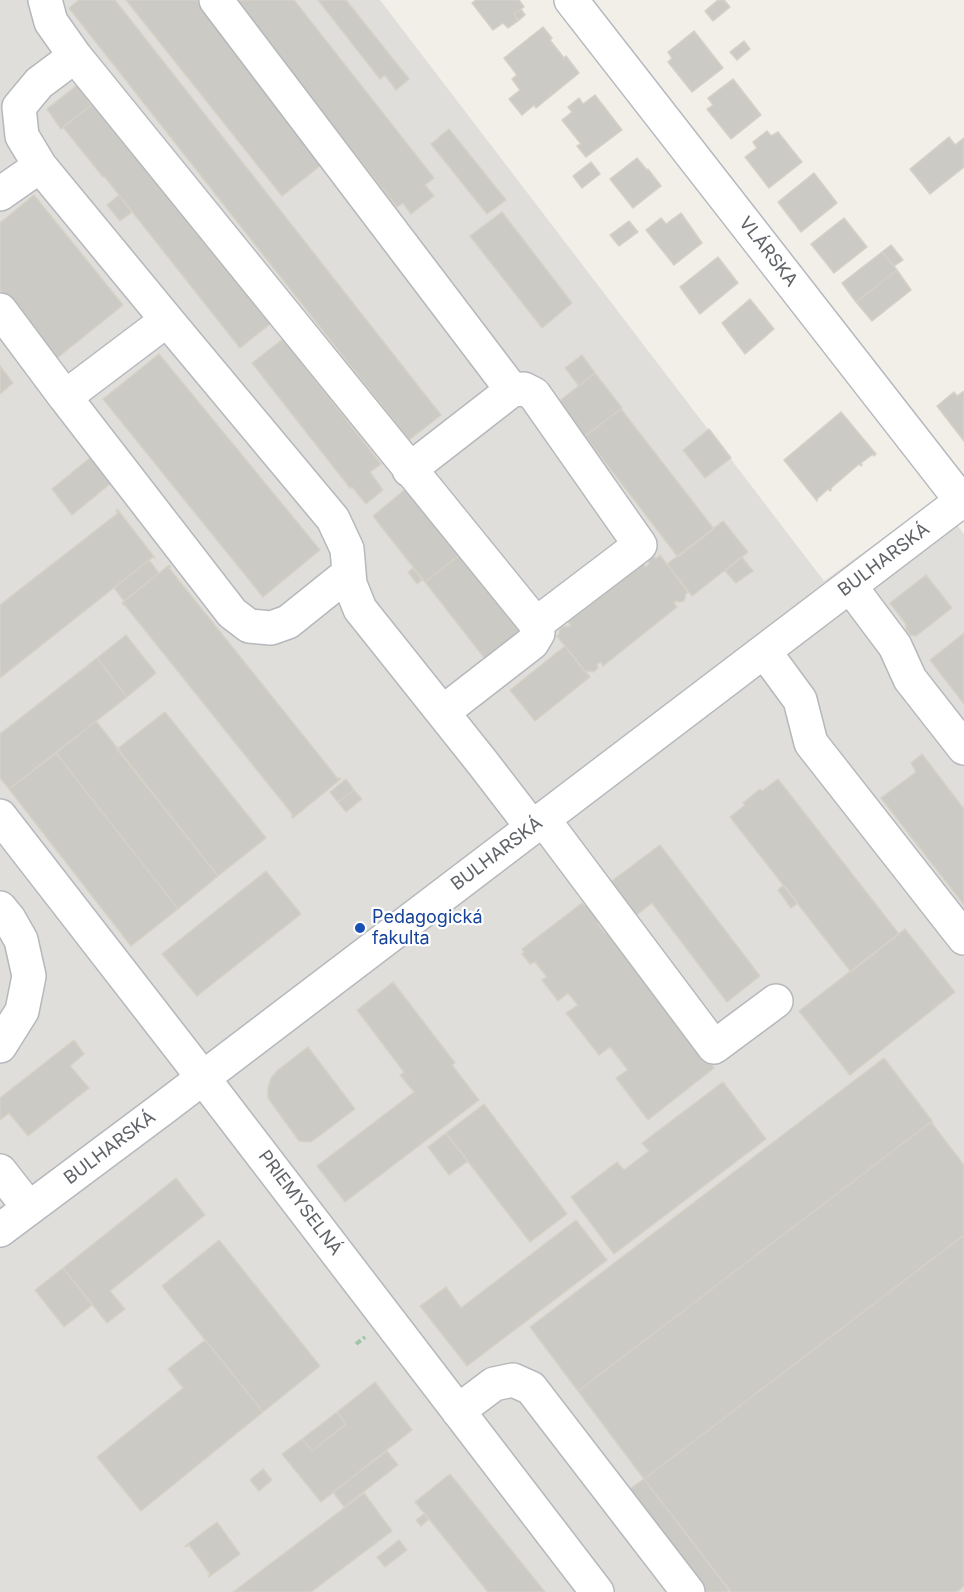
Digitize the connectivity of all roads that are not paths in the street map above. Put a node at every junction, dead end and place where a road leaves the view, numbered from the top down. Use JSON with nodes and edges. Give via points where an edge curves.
{"nodes":[{"id":1,"x":45,"y":0,"type":"edge"},
{"id":2,"x":216,"y":0,"type":"edge"},
{"id":3,"x":571,"y":0,"type":"edge"},
{"id":4,"x":75,"y":56,"type":"junction"},
{"id":5,"x":40,"y":165,"type":"junction"},
{"id":6,"x":0,"y":194,"type":"edge"},
{"id":7,"x":0,"y":310,"type":"edge"},
{"id":8,"x":166,"y":320,"type":"junction"},
{"id":9,"x":512,"y":390,"type":"junction"},
{"id":10,"x":66,"y":397,"type":"junction"},
{"id":11,"x":410,"y":470,"type":"junction"},
{"id":12,"x":963,"y":501,"type":"edge"},
{"id":13,"x":349,"y":573,"type":"junction"},
{"id":14,"x":850,"y":586,"type":"junction"},
{"id":15,"x":536,"y":624,"type":"junction"},
{"id":16,"x":764,"y":651,"type":"junction"},
{"id":17,"x":443,"y":712,"type":"junction"},
{"id":18,"x":964,"y":748,"type":"edge"},
{"id":19,"x":0,"y":816,"type":"edge"},
{"id":20,"x":538,"y":823,"type":"junction"},
{"id":21,"x":0,"y":908,"type":"edge"},
{"id":22,"x":964,"y":938,"type":"edge"},
{"id":23,"x":776,"y":1001,"type":"dead end"},
{"id":24,"x":0,"y":1046,"type":"edge"},
{"id":25,"x":203,"y":1077,"type":"junction"},
{"id":26,"x":0,"y":1171,"type":"edge"},
{"id":27,"x":29,"y":1208,"type":"junction"},
{"id":28,"x":0,"y":1230,"type":"edge"},
{"id":29,"x":458,"y":1411,"type":"junction"},
{"id":30,"x":597,"y":1592,"type":"edge"},
{"id":31,"x":687,"y":1592,"type":"edge"}],
"edges":[{"from":1,"to":4,"type":"street","via":[[51,22]]},
{"from":2,"to":9,"type":"street"},
{"from":3,"to":12,"type":"street","name":"VLÁRSKA"},
{"from":4,"to":5,"type":"street","via":[[39,82],[19,107],[22,136]]},
{"from":4,"to":11,"type":"street"},
{"from":5,"to":6,"type":"street"},
{"from":5,"to":8,"type":"street"},
{"from":7,"to":10,"type":"street"},
{"from":8,"to":10,"type":"street"},
{"from":8,"to":13,"type":"street","via":[[333,519],[347,549]]},
{"from":9,"to":11,"type":"street"},
{"from":9,"to":15,"type":"street","via":[[524,389],[534,394],[640,545]]},
{"from":10,"to":13,"type":"street","via":[[232,613],[249,626],[271,628],[288,622]]},
{"from":11,"to":15,"type":"street"},
{"from":12,"to":14,"type":"street","name":"BULHARSKÁ"},
{"from":13,"to":17,"type":"street","via":[[360,609]]},
{"from":14,"to":16,"type":"street","name":"BULHARSKÁ"},
{"from":14,"to":18,"type":"street","via":[[895,646],[910,679]]},
{"from":15,"to":17,"type":"street","via":[[538,633],[532,643]]},
{"from":16,"to":20,"type":"street","name":"BULHARSKÁ"},
{"from":16,"to":22,"type":"street","via":[[800,700],[811,743]]},
{"from":17,"to":20,"type":"street"},
{"from":19,"to":25,"type":"street","name":"PRIEMYSELNÁ"},
{"from":20,"to":23,"type":"street","via":[[714,1047]]},
{"from":20,"to":25,"type":"street","name":"BULHARSKÁ"},
{"from":21,"to":24,"type":"street","via":[[21,940],[29,976],[22,1011]]},
{"from":25,"to":27,"type":"street","name":"BULHARSKÁ"},
{"from":25,"to":29,"type":"street","name":"PRIEMYSELNÁ"},
{"from":26,"to":27,"type":"street"},
{"from":27,"to":28,"type":"street","name":"BULHARSKÁ"},
{"from":29,"to":30,"type":"street","name":"PRIEMYSELNÁ"},
{"from":29,"to":31,"type":"street","via":[[494,1384],[513,1380],[531,1388]]}]}
